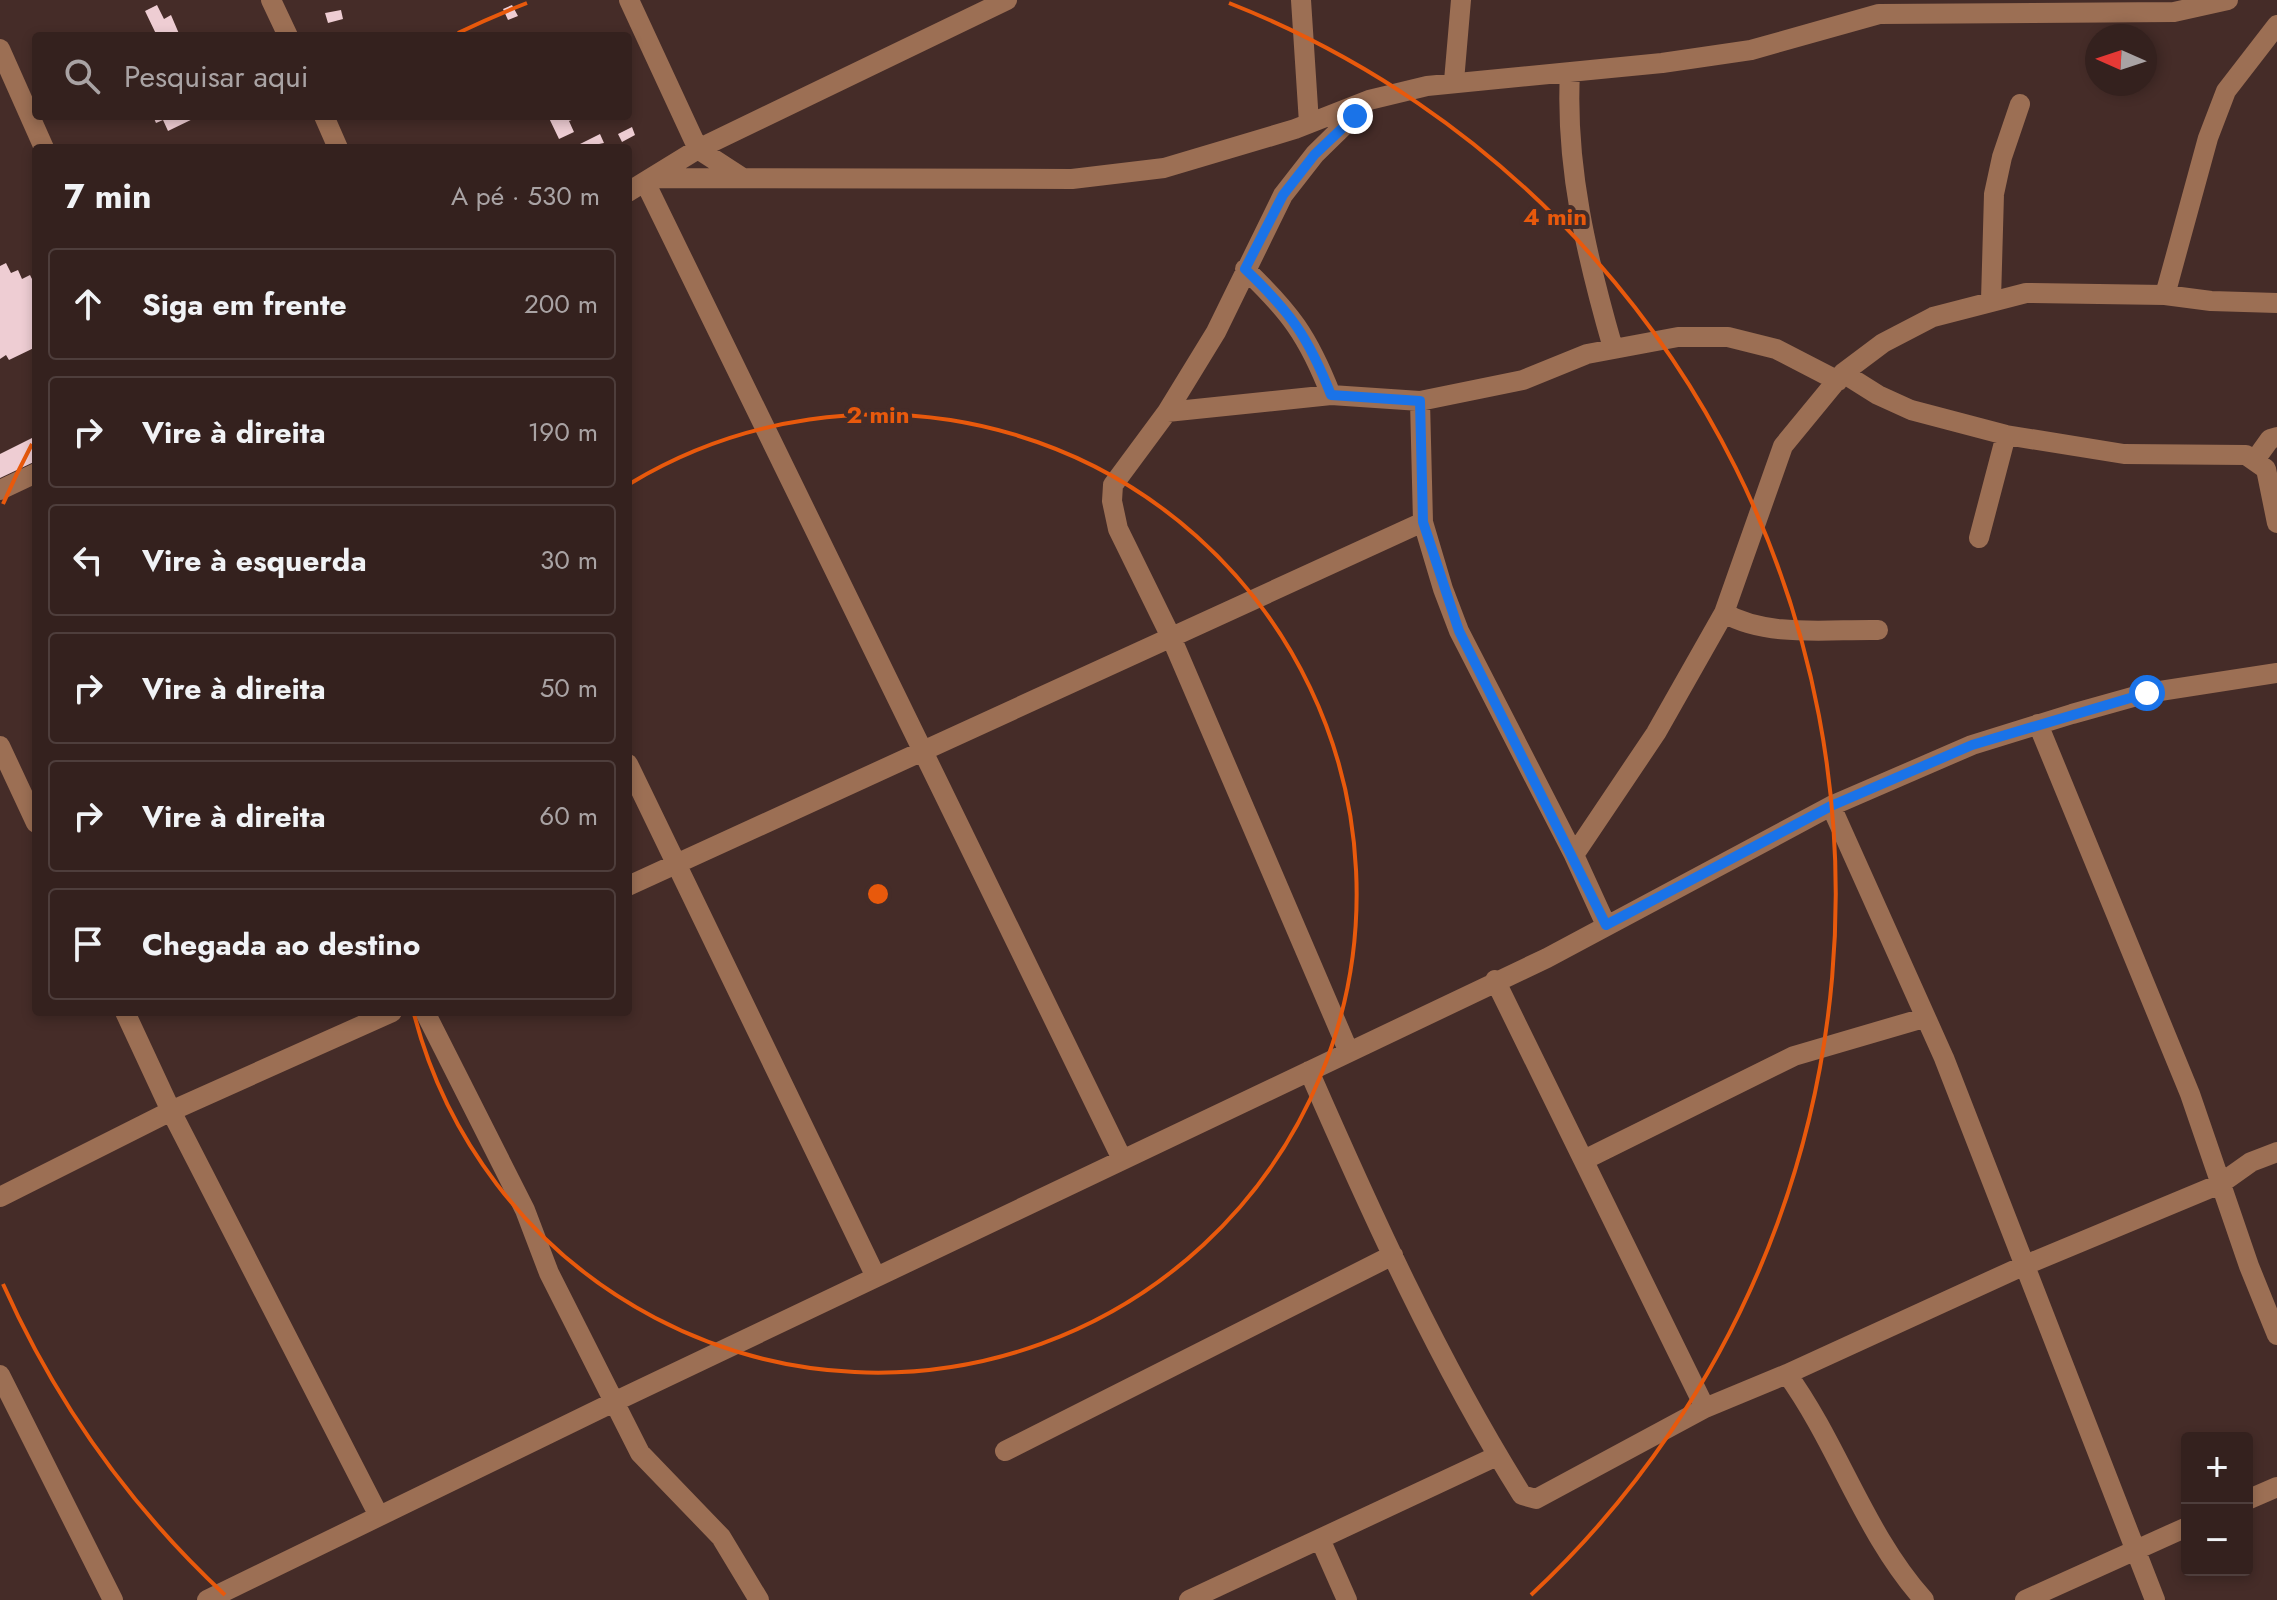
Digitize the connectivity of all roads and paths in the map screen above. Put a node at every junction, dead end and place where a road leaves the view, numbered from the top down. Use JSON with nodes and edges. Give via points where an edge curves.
{"nodes":[{"id":1,"x":629,"y":0,"type":"edge"},
{"id":2,"x":1007,"y":0,"type":"edge"},
{"id":3,"x":1301,"y":0,"type":"edge"},
{"id":4,"x":1461,"y":0,"type":"edge"},
{"id":5,"x":2228,"y":0,"type":"edge"},
{"id":6,"x":277,"y":5,"type":"edge"},
{"id":7,"x":2169,"y":6,"type":"edge"},
{"id":8,"x":1880,"y":7,"type":"edge"},
{"id":9,"x":2277,"y":25,"type":"edge"},
{"id":10,"x":287,"y":32,"type":"edge"},
{"id":11,"x":0,"y":49,"type":"edge"},
{"id":12,"x":1570,"y":72,"type":"junction"},
{"id":13,"x":1454,"y":81,"type":"junction"},
{"id":14,"x":1369,"y":100,"type":"junction"},
{"id":15,"x":2020,"y":104,"type":"dead end"},
{"id":16,"x":326,"y":120,"type":"edge"},
{"id":17,"x":1305,"y":125,"type":"junction"},
{"id":18,"x":42,"y":144,"type":"edge"},
{"id":19,"x":336,"y":144,"type":"edge"},
{"id":20,"x":698,"y":149,"type":"junction"},
{"id":21,"x":1315,"y":154,"type":"junction"},
{"id":22,"x":741,"y":177,"type":"junction"},
{"id":23,"x":643,"y":185,"type":"edge"},
{"id":24,"x":1245,"y":269,"type":"junction"},
{"id":25,"x":2165,"y":295,"type":"junction"},
{"id":26,"x":1991,"y":300,"type":"junction"},
{"id":27,"x":2277,"y":303,"type":"edge"},
{"id":28,"x":1613,"y":348,"type":"junction"},
{"id":29,"x":1840,"y":377,"type":"junction"},
{"id":30,"x":1331,"y":395,"type":"junction"},
{"id":31,"x":1420,"y":401,"type":"junction"},
{"id":32,"x":1167,"y":412,"type":"junction"},
{"id":33,"x":2006,"y":435,"type":"junction"},
{"id":34,"x":2277,"y":437,"type":"edge"},
{"id":35,"x":2255,"y":460,"type":"junction"},
{"id":36,"x":32,"y":475,"type":"edge"},
{"id":37,"x":0,"y":490,"type":"edge"},
{"id":38,"x":1423,"y":522,"type":"junction"},
{"id":39,"x":2277,"y":523,"type":"edge"},
{"id":40,"x":1979,"y":538,"type":"dead end"},
{"id":41,"x":1724,"y":613,"type":"junction"},
{"id":42,"x":1878,"y":630,"type":"dead end"},
{"id":43,"x":1171,"y":637,"type":"junction"},
{"id":44,"x":2277,"y":673,"type":"edge"},
{"id":45,"x":2038,"y":724,"type":"junction"},
{"id":46,"x":0,"y":746,"type":"edge"},
{"id":47,"x":921,"y":751,"type":"junction"},
{"id":48,"x":632,"y":772,"type":"edge"},
{"id":49,"x":1831,"y":806,"type":"junction"},
{"id":50,"x":32,"y":814,"type":"edge"},
{"id":51,"x":1574,"y":855,"type":"junction"},
{"id":52,"x":676,"y":863,"type":"junction"},
{"id":53,"x":632,"y":884,"type":"edge"},
{"id":54,"x":1606,"y":925,"type":"junction"},
{"id":55,"x":1495,"y":980,"type":"junction"},
{"id":56,"x":127,"y":1016,"type":"edge"},
{"id":57,"x":383,"y":1016,"type":"edge"},
{"id":58,"x":427,"y":1016,"type":"edge"},
{"id":59,"x":1924,"y":1018,"type":"junction"},
{"id":60,"x":1348,"y":1050,"type":"junction"},
{"id":61,"x":1309,"y":1071,"type":"junction"},
{"id":62,"x":171,"y":1111,"type":"junction"},
{"id":63,"x":2277,"y":1152,"type":"edge"},
{"id":64,"x":1122,"y":1159,"type":"junction"},
{"id":65,"x":1584,"y":1160,"type":"junction"},
{"id":66,"x":2220,"y":1184,"type":"junction"},
{"id":67,"x":0,"y":1197,"type":"edge"},
{"id":68,"x":1393,"y":1255,"type":"junction"},
{"id":69,"x":2023,"y":1266,"type":"junction"},
{"id":70,"x":876,"y":1277,"type":"junction"},
{"id":71,"x":2277,"y":1335,"type":"edge"},
{"id":72,"x":1787,"y":1374,"type":"junction"},
{"id":73,"x":0,"y":1375,"type":"edge"},
{"id":74,"x":616,"y":1401,"type":"junction"},
{"id":75,"x":1705,"y":1408,"type":"junction"},
{"id":76,"x":1005,"y":1451,"type":"dead end"},
{"id":77,"x":1497,"y":1456,"type":"junction"},
{"id":78,"x":2277,"y":1487,"type":"edge"},
{"id":79,"x":2253,"y":1497,"type":"edge"},
{"id":80,"x":379,"y":1516,"type":"junction"},
{"id":81,"x":2181,"y":1530,"type":"edge"},
{"id":82,"x":1320,"y":1539,"type":"junction"},
{"id":83,"x":2133,"y":1551,"type":"junction"},
{"id":84,"x":113,"y":1600,"type":"edge"},
{"id":85,"x":207,"y":1600,"type":"edge"},
{"id":86,"x":759,"y":1600,"type":"edge"},
{"id":87,"x":1189,"y":1600,"type":"edge"},
{"id":88,"x":1347,"y":1600,"type":"edge"},
{"id":89,"x":1924,"y":1600,"type":"edge"},
{"id":90,"x":2025,"y":1600,"type":"edge"},
{"id":91,"x":2155,"y":1600,"type":"edge"}],
"edges":[{"from":1,"to":20,"type":"street"},
{"from":2,"to":20,"type":"street"},
{"from":3,"to":17,"type":"street"},
{"from":4,"to":13,"type":"street"},
{"from":5,"to":7,"type":"street"},
{"from":6,"to":10,"type":"street"},
{"from":7,"to":8,"type":"street"},
{"from":8,"to":12,"type":"street","via":[[1751,50]]},
{"from":9,"to":25,"type":"street","via":[[2226,91]]},
{"from":11,"to":18,"type":"street"},
{"from":12,"to":13,"type":"street"},
{"from":12,"to":28,"type":"street","via":[[1581,227]]},
{"from":13,"to":14,"type":"street"},
{"from":14,"to":17,"type":"street"},
{"from":14,"to":21,"type":"street"},
{"from":15,"to":26,"type":"street","via":[[1994,194]]},
{"from":16,"to":19,"type":"street"},
{"from":17,"to":21,"type":"street"},
{"from":17,"to":22,"type":"street","via":[[1164,168],[1072,179]]},
{"from":20,"to":22,"type":"street"},
{"from":20,"to":23,"type":"street"},
{"from":21,"to":24,"type":"street","via":[[1283,195]]},
{"from":22,"to":23,"type":"street"},
{"from":23,"to":47,"type":"street"},
{"from":24,"to":30,"type":"street","via":[[1304,333]]},
{"from":24,"to":32,"type":"street","via":[[1237,294]]},
{"from":25,"to":26,"type":"street","via":[[2026,293]]},
{"from":25,"to":27,"type":"street"},
{"from":26,"to":29,"type":"street","via":[[1933,317],[1883,343]]},
{"from":28,"to":29,"type":"street","via":[[1678,337],[1728,337],[1776,349]]},
{"from":28,"to":31,"type":"street","via":[[1523,380]]},
{"from":29,"to":33,"type":"street","via":[[1911,410]]},
{"from":29,"to":41,"type":"street","via":[[1783,446]]},
{"from":30,"to":31,"type":"street"},
{"from":30,"to":32,"type":"street"},
{"from":31,"to":38,"type":"street"},
{"from":32,"to":43,"type":"street","via":[[1113,485],[1112,501],[1118,529]]},
{"from":33,"to":35,"type":"street","via":[[2124,454],[2246,455]]},
{"from":33,"to":40,"type":"street"},
{"from":34,"to":35,"type":"street"},
{"from":35,"to":39,"type":"street","via":[[2266,469]]},
{"from":36,"to":37,"type":"street"},
{"from":38,"to":43,"type":"street"},
{"from":38,"to":51,"type":"street","via":[[1459,631]]},
{"from":41,"to":42,"type":"street","via":[[1762,628]]},
{"from":41,"to":51,"type":"street","via":[[1656,733]]},
{"from":43,"to":47,"type":"street"},
{"from":43,"to":60,"type":"street"},
{"from":44,"to":45,"type":"street","via":[[2147,693]]},
{"from":45,"to":49,"type":"street","via":[[1972,745]]},
{"from":45,"to":66,"type":"street","via":[[2190,1094]]},
{"from":46,"to":50,"type":"street"},
{"from":47,"to":52,"type":"street"},
{"from":47,"to":64,"type":"street"},
{"from":48,"to":52,"type":"street"},
{"from":49,"to":54,"type":"street"},
{"from":49,"to":59,"type":"street"},
{"from":51,"to":54,"type":"street"},
{"from":52,"to":53,"type":"street"},
{"from":52,"to":70,"type":"street"},
{"from":54,"to":55,"type":"street"},
{"from":55,"to":60,"type":"street"},
{"from":55,"to":65,"type":"street"},
{"from":56,"to":62,"type":"street"},
{"from":57,"to":62,"type":"street"},
{"from":58,"to":74,"type":"street"},
{"from":59,"to":65,"type":"street","via":[[1794,1056]]},
{"from":59,"to":69,"type":"street"},
{"from":60,"to":61,"type":"street"},
{"from":61,"to":64,"type":"street"},
{"from":61,"to":68,"type":"street"},
{"from":62,"to":67,"type":"street"},
{"from":62,"to":80,"type":"street"},
{"from":63,"to":66,"type":"street","via":[[2251,1162]]},
{"from":64,"to":70,"type":"street"},
{"from":65,"to":75,"type":"street"},
{"from":66,"to":69,"type":"street"},
{"from":66,"to":71,"type":"street"},
{"from":68,"to":76,"type":"street"},
{"from":68,"to":77,"type":"street"},
{"from":69,"to":72,"type":"street"},
{"from":69,"to":83,"type":"street"},
{"from":70,"to":74,"type":"street"},
{"from":72,"to":75,"type":"street"},
{"from":72,"to":89,"type":"street","via":[[1827,1434],[1887,1552]]},
{"from":73,"to":84,"type":"street"},
{"from":74,"to":80,"type":"street"},
{"from":74,"to":86,"type":"street","via":[[640,1453],[721,1537]]},
{"from":75,"to":77,"type":"street","via":[[1536,1499],[1522,1495]]},
{"from":77,"to":82,"type":"street"},
{"from":78,"to":79,"type":"street"},
{"from":80,"to":85,"type":"street"},
{"from":81,"to":83,"type":"street"},
{"from":82,"to":87,"type":"street"},
{"from":82,"to":88,"type":"street"},
{"from":83,"to":90,"type":"street"},
{"from":83,"to":91,"type":"street"}]}
